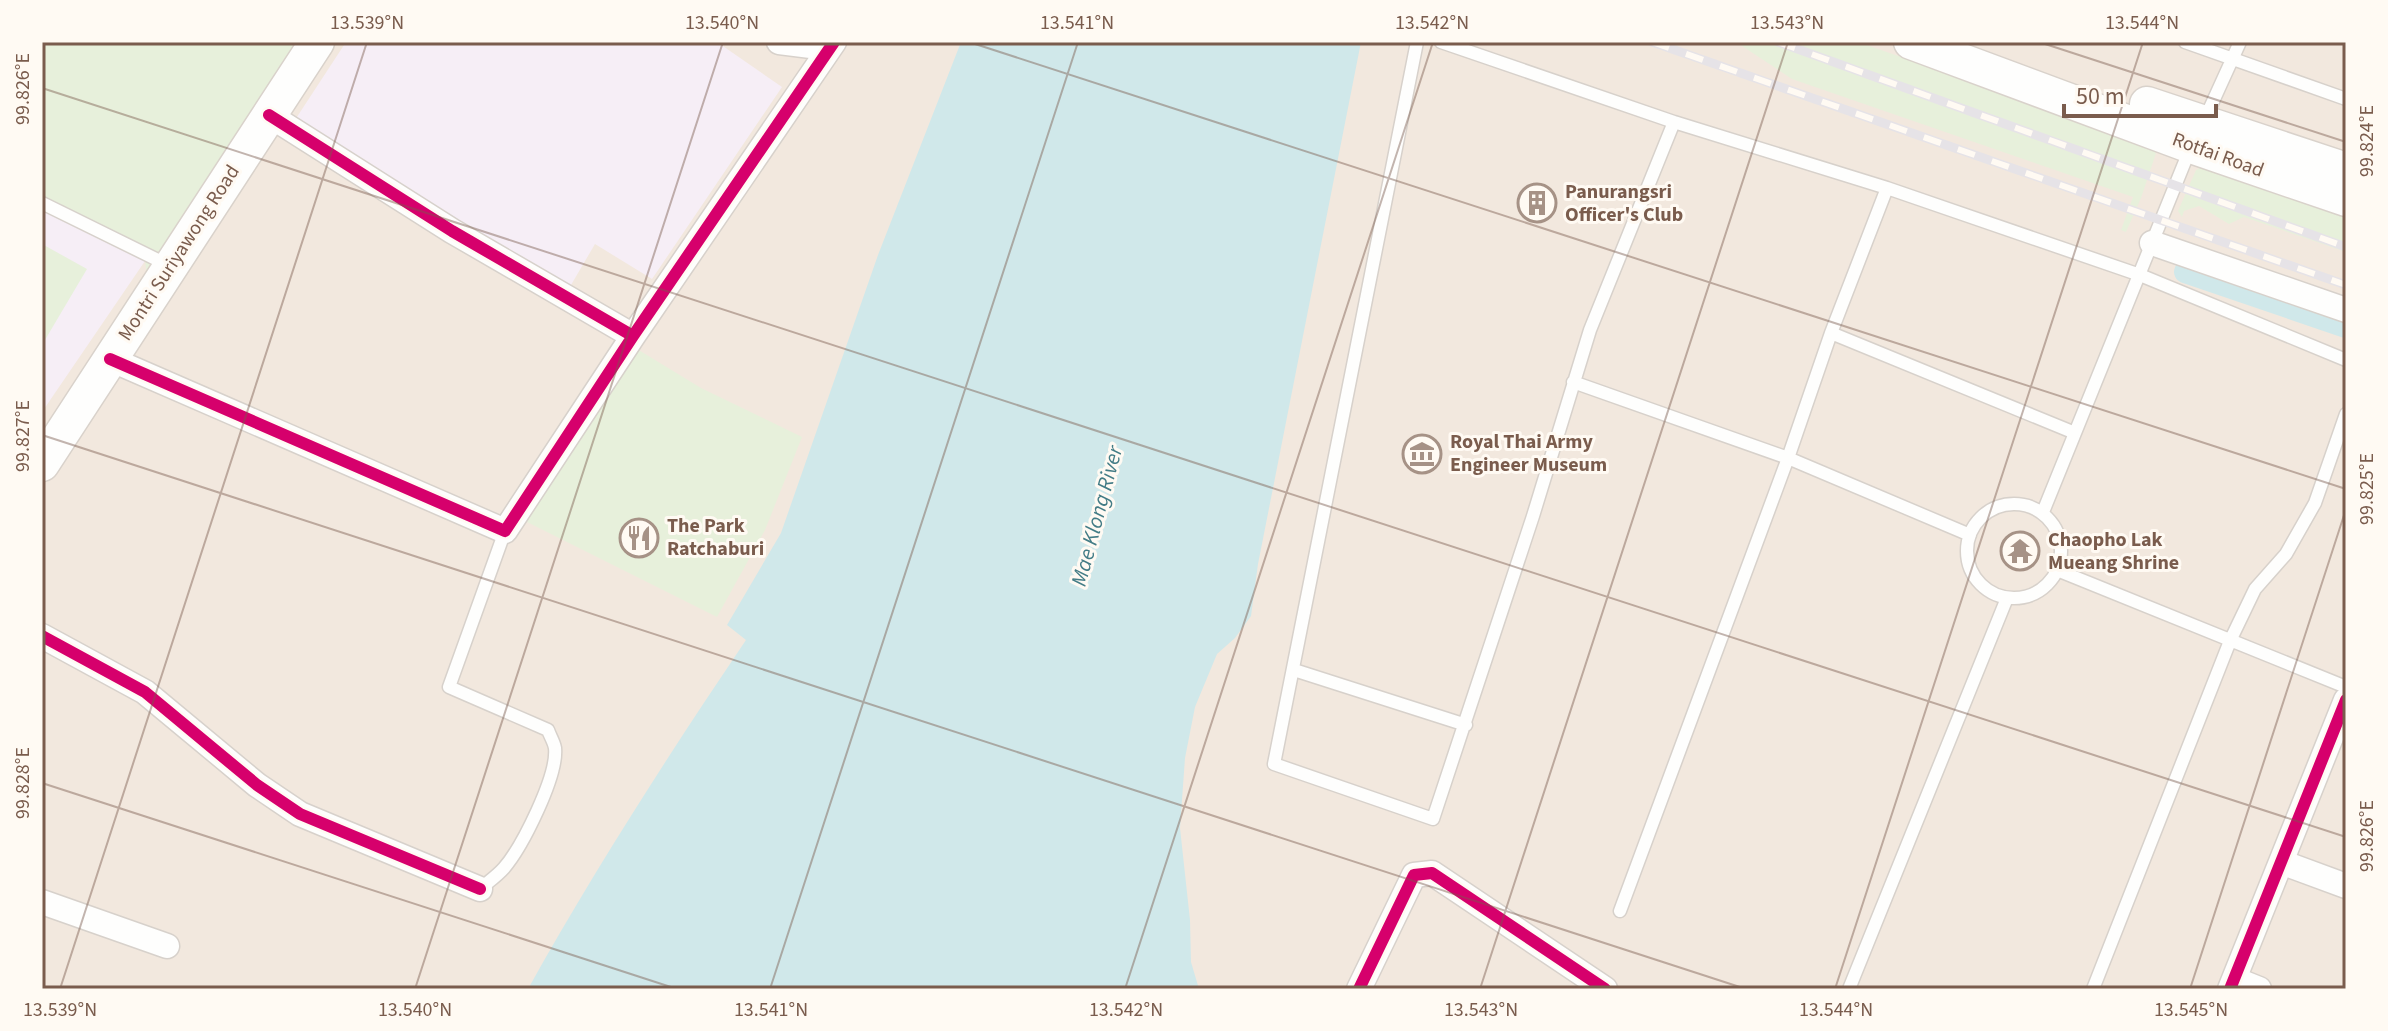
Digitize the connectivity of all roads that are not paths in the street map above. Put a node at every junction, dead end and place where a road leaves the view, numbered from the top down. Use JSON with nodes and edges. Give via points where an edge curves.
{"nodes":[{"id":1,"x":317,"y":42,"type":"edge"},
{"id":2,"x":779,"y":42,"type":"edge"},
{"id":3,"x":826,"y":42,"type":"edge"},
{"id":4,"x":834,"y":42,"type":"edge"},
{"id":5,"x":1417,"y":42,"type":"edge"},
{"id":6,"x":1441,"y":42,"type":"edge"},
{"id":7,"x":1911,"y":42,"type":"edge"},
{"id":8,"x":1974,"y":42,"type":"edge"},
{"id":9,"x":2185,"y":42,"type":"edge"},
{"id":10,"x":2240,"y":42,"type":"edge"},
{"id":11,"x":2233,"y":60,"type":"junction"},
{"id":12,"x":2346,"y":99,"type":"edge"},
{"id":13,"x":269,"y":115,"type":"junction"},
{"id":14,"x":1674,"y":122,"type":"junction"},
{"id":15,"x":2197,"y":135,"type":"junction"},
{"id":16,"x":2346,"y":170,"type":"edge"},
{"id":17,"x":1887,"y":188,"type":"junction"},
{"id":18,"x":2346,"y":199,"type":"edge"},
{"id":19,"x":42,"y":203,"type":"edge"},
{"id":20,"x":2152,"y":243,"type":"junction"},
{"id":21,"x":171,"y":267,"type":"junction"},
{"id":22,"x":2140,"y":275,"type":"junction"},
{"id":23,"x":2346,"y":310,"type":"edge"},
{"id":24,"x":1831,"y":333,"type":"junction"},
{"id":25,"x":633,"y":336,"type":"junction"},
{"id":26,"x":110,"y":359,"type":"junction"},
{"id":27,"x":2346,"y":360,"type":"edge"},
{"id":28,"x":1573,"y":382,"type":"junction"},
{"id":29,"x":2346,"y":414,"type":"edge"},
{"id":30,"x":2075,"y":433,"type":"junction"},
{"id":31,"x":1788,"y":458,"type":"junction"},
{"id":32,"x":42,"y":464,"type":"edge"},
{"id":33,"x":2043,"y":512,"type":"junction"},
{"id":34,"x":505,"y":531,"type":"junction"},
{"id":35,"x":1970,"y":535,"type":"junction"},
{"id":36,"x":2057,"y":570,"type":"junction"},
{"id":37,"x":2007,"y":598,"type":"junction"},
{"id":38,"x":42,"y":636,"type":"edge"},
{"id":39,"x":2230,"y":641,"type":"junction"},
{"id":40,"x":1294,"y":670,"type":"junction"},
{"id":41,"x":2346,"y":687,"type":"edge"},
{"id":42,"x":2346,"y":700,"type":"edge"},
{"id":43,"x":1466,"y":725,"type":"junction"},
{"id":44,"x":2338,"y":742,"type":"edge"},
{"id":45,"x":2281,"y":862,"type":"junction"},
{"id":46,"x":2346,"y":886,"type":"edge"},
{"id":47,"x":480,"y":889,"type":"joint"},
{"id":48,"x":42,"y":902,"type":"edge"},
{"id":49,"x":1620,"y":911,"type":"dead end"},
{"id":50,"x":167,"y":946,"type":"dead end"},
{"id":51,"x":2232,"y":984,"type":"edge"},
{"id":52,"x":1359,"y":989,"type":"edge"},
{"id":53,"x":1605,"y":989,"type":"edge"},
{"id":54,"x":1849,"y":989,"type":"edge"},
{"id":55,"x":2093,"y":989,"type":"edge"},
{"id":56,"x":2259,"y":989,"type":"edge"}],
"edges":[{"from":1,"to":13,"type":"main road","name":"Montri Suriyawong Road"},
{"from":2,"to":3,"type":"street"},
{"from":4,"to":25,"type":"street"},
{"from":5,"to":40,"type":"lane"},
{"from":6,"to":14,"type":"lane"},
{"from":7,"to":15,"type":"main road","name":"Rotfai Road"},
{"from":8,"to":15,"type":"main road","name":"Rotfai Road"},
{"from":9,"to":11,"type":"lane"},
{"from":10,"to":11,"type":"lane"},
{"from":11,"to":12,"type":"lane"},
{"from":11,"to":15,"type":"lane"},
{"from":13,"to":21,"type":"main road","name":"Montri Suriyawong Road"},
{"from":13,"to":25,"type":"street","via":[[452,231]]},
{"from":14,"to":17,"type":"lane"},
{"from":14,"to":28,"type":"lane"},
{"from":15,"to":16,"type":"main road","name":"Rotfai Road"},
{"from":15,"to":18,"type":"main road","name":"Rotfai Road"},
{"from":15,"to":20,"type":"lane"},
{"from":17,"to":22,"type":"lane"},
{"from":17,"to":24,"type":"lane"},
{"from":19,"to":21,"type":"lane"},
{"from":20,"to":22,"type":"lane"},
{"from":20,"to":23,"type":"street"},
{"from":21,"to":26,"type":"main road","name":"Montri Suriyawong Road"},
{"from":22,"to":27,"type":"lane"},
{"from":22,"to":30,"type":"lane"},
{"from":24,"to":30,"type":"lane"},
{"from":24,"to":31,"type":"lane"},
{"from":25,"to":34,"type":"street"},
{"from":26,"to":32,"type":"main road","name":"Montri Suriyawong Road"},
{"from":26,"to":34,"type":"street"},
{"from":28,"to":31,"type":"lane"},
{"from":28,"to":43,"type":"lane"},
{"from":29,"to":39,"type":"lane","via":[[2315,503],[2286,554],[2255,589]]},
{"from":30,"to":33,"type":"lane"},
{"from":31,"to":35,"type":"lane"},
{"from":31,"to":49,"type":"lane"},
{"from":33,"to":35,"type":"lane","via":[[2012,503],[1996,507],[1982,516]]},
{"from":33,"to":36,"type":"lane","via":[[2060,539]]},
{"from":34,"to":47,"type":"lane","via":[[449,687],[548,730],[555,747],[553,770],[517,849]]},
{"from":35,"to":37,"type":"lane","via":[[1970,568],[1985,587]]},
{"from":36,"to":37,"type":"lane","via":[[2034,594]]},
{"from":36,"to":39,"type":"lane"},
{"from":37,"to":54,"type":"lane"},
{"from":38,"to":47,"type":"street","via":[[145,692],[300,814]]},
{"from":39,"to":41,"type":"lane"},
{"from":39,"to":55,"type":"lane"},
{"from":40,"to":43,"type":"lane"},
{"from":40,"to":43,"type":"lane","via":[[1274,764],[1433,819]]},
{"from":42,"to":44,"type":"street"},
{"from":44,"to":45,"type":"street"},
{"from":45,"to":46,"type":"street"},
{"from":45,"to":51,"type":"street"},
{"from":48,"to":50,"type":"street"},
{"from":51,"to":56,"type":"street"},
{"from":52,"to":53,"type":"street","via":[[1414,875],[1432,873]]}]}
